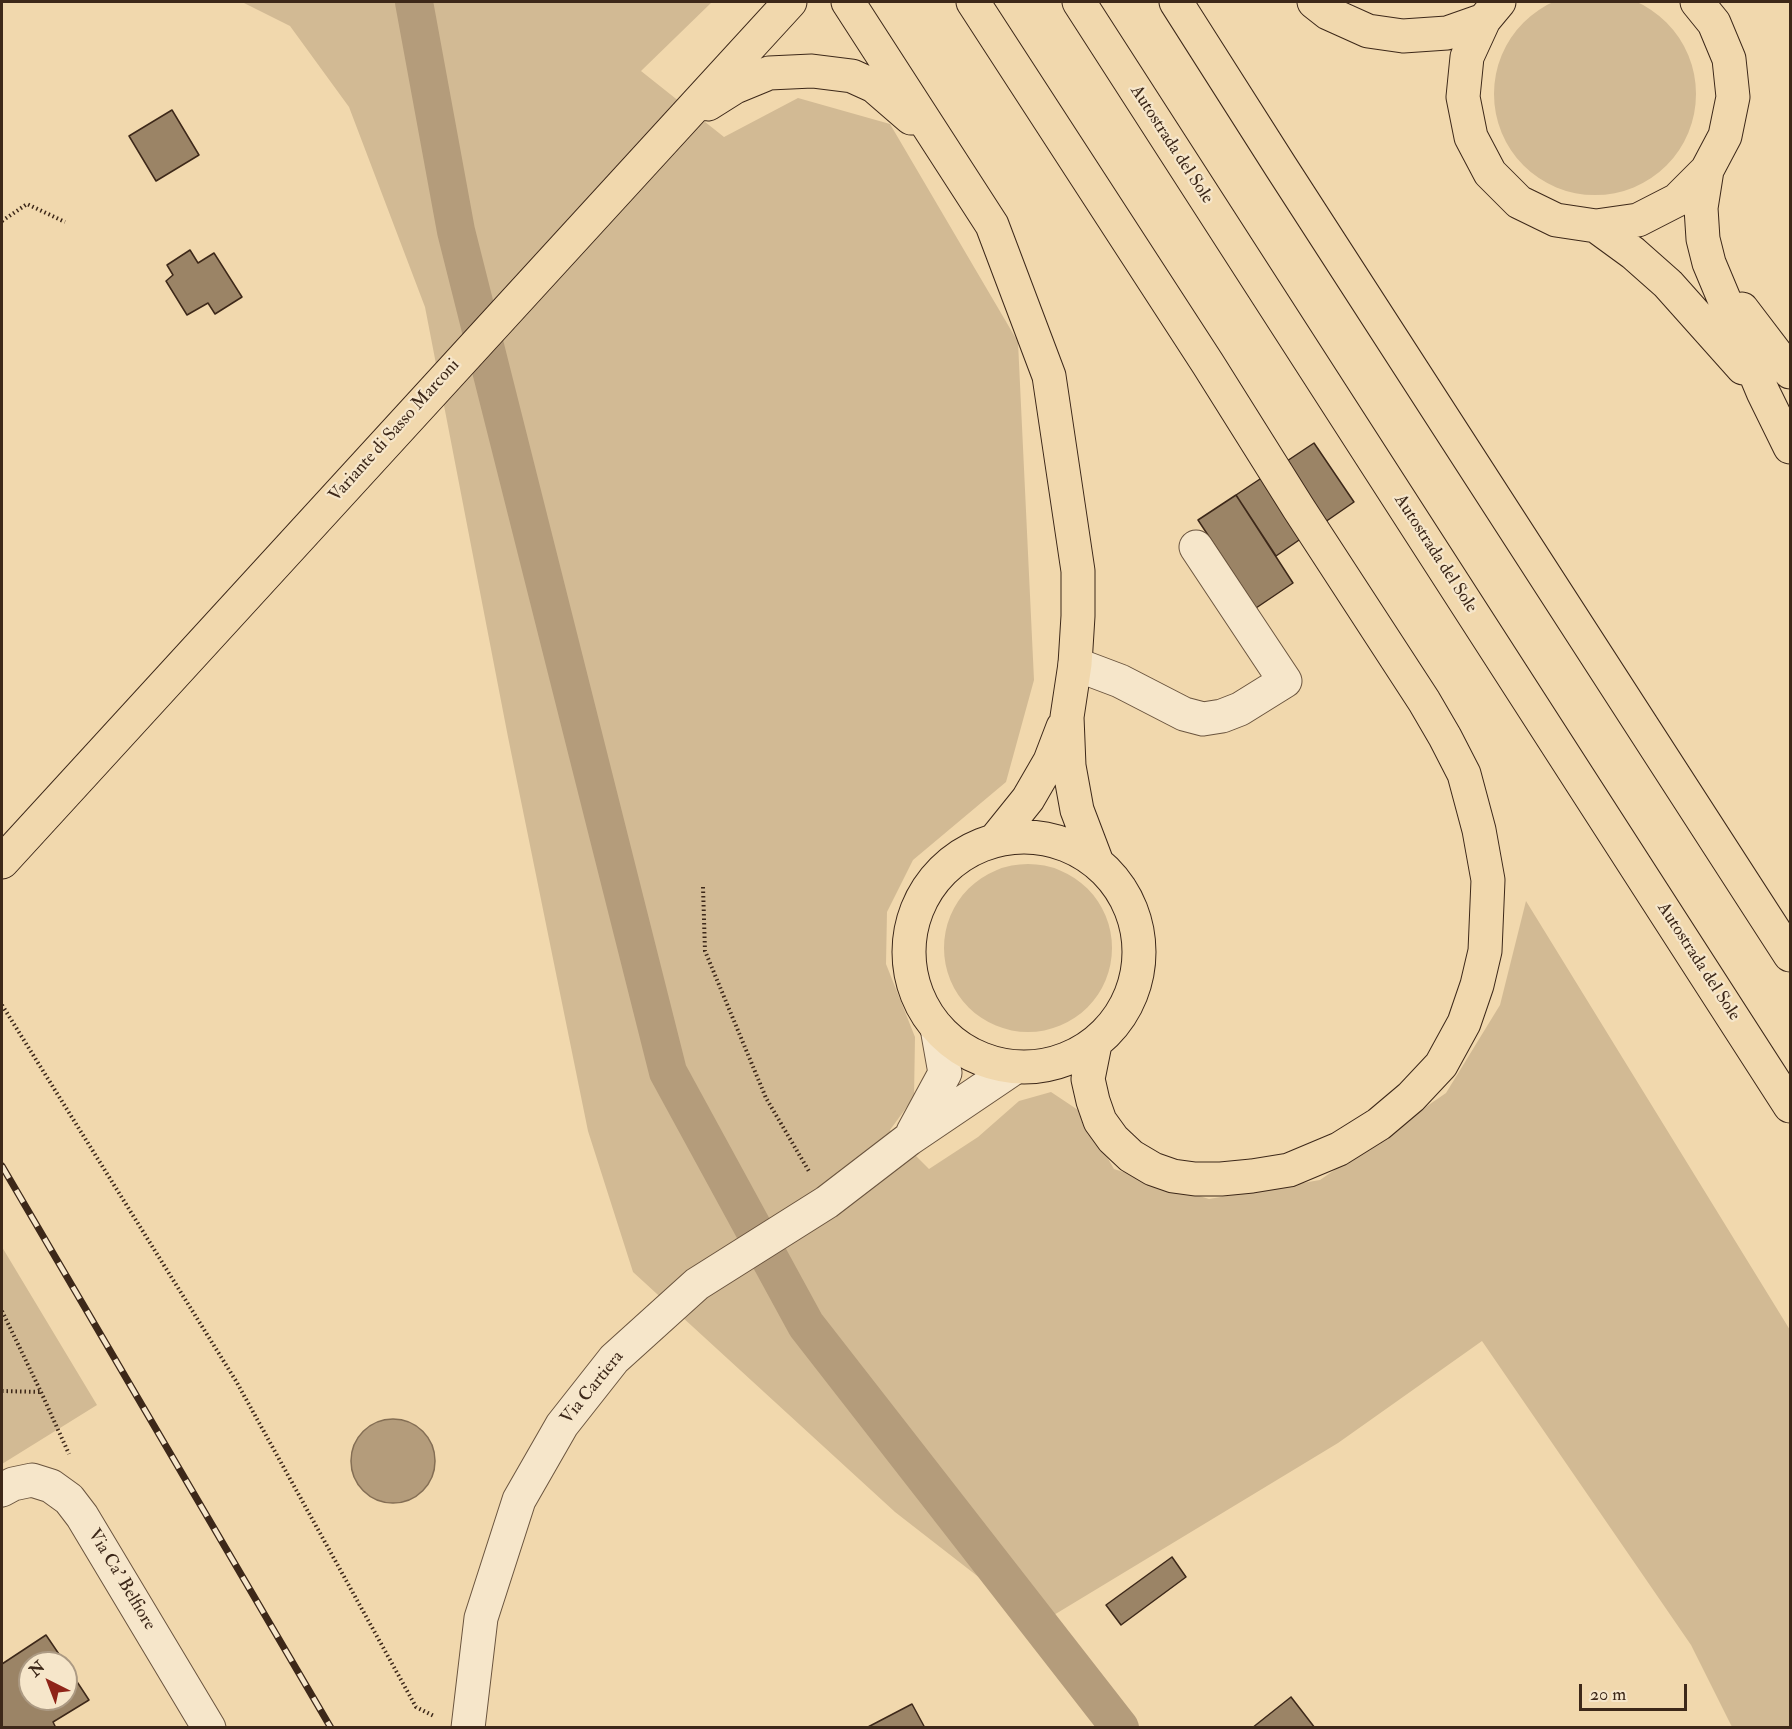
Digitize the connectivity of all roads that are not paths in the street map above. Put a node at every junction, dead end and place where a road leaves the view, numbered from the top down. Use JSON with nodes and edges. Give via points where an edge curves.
{"nodes":[{"id":1,"x":790,"y":2,"type":"edge"},
{"id":2,"x":848,"y":2,"type":"edge"},
{"id":3,"x":973,"y":2,"type":"edge"},
{"id":4,"x":1079,"y":2,"type":"edge"},
{"id":5,"x":1176,"y":2,"type":"edge"},
{"id":6,"x":1314,"y":2,"type":"edge"},
{"id":7,"x":1697,"y":2,"type":"edge"},
{"id":8,"x":1492,"y":11,"type":"edge"},
{"id":9,"x":676,"y":124,"type":"junction"},
{"id":10,"x":943,"y":148,"type":"junction"},
{"id":11,"x":1707,"y":170,"type":"junction"},
{"id":12,"x":1596,"y":226,"type":"junction"},
{"id":13,"x":1709,"y":263,"type":"junction"},
{"id":14,"x":1791,"y":372,"type":"edge"},
{"id":15,"x":1763,"y":392,"type":"junction"},
{"id":16,"x":1791,"y":447,"type":"edge"},
{"id":17,"x":1196,"y":547,"type":"dead end"},
{"id":18,"x":1075,"y":664,"type":"junction"},
{"id":19,"x":1068,"y":717,"type":"junction"},
{"id":20,"x":995,"y":840,"type":"junction"},
{"id":21,"x":1095,"y":860,"type":"junction"},
{"id":22,"x":2,"y":862,"type":"edge"},
{"id":23,"x":1791,"y":955,"type":"edge"},
{"id":24,"x":937,"y":1028,"type":"junction"},
{"id":25,"x":1095,"y":1044,"type":"junction"},
{"id":26,"x":1014,"y":1068,"type":"junction"},
{"id":27,"x":1791,"y":1106,"type":"edge"},
{"id":28,"x":909,"y":1139,"type":"junction"},
{"id":29,"x":2,"y":1490,"type":"edge"},
{"id":30,"x":455,"y":1723,"type":"edge"},
{"id":31,"x":209,"y":1728,"type":"edge"}],
"edges":[{"from":1,"to":9,"type":"highway","name":"Variante di Sasso Marconi"},
{"from":2,"to":10,"type":"highway"},
{"from":3,"to":25,"type":"highway","via":[[1425,701],[1464,774],[1488,880],[1485,951],[1477,985],[1464,1023],[1441,1065],[1412,1097],[1379,1124],[1339,1149],[1289,1170],[1195,1179],[1153,1169],[1131,1156],[1100,1121],[1093,1101],[1088,1079]]},
{"from":4,"to":27,"type":"highway","name":"Autostrada del Sole"},
{"from":5,"to":23,"type":"highway"},
{"from":6,"to":8,"type":"highway","via":[[1328,13],[1368,31],[1403,36],[1447,33]]},
{"from":7,"to":11,"type":"highway","via":[[1714,23],[1729,58],[1733,97],[1725,136]]},
{"from":8,"to":12,"type":"highway","via":[[1467,57],[1463,97],[1471,137],[1490,173],[1519,202],[1556,220]]},
{"from":9,"to":10,"type":"highway","via":[[735,87],[769,73],[812,71],[852,76],[874,86]]},
{"from":9,"to":22,"type":"highway","name":"Variante di Sasso Marconi"},
{"from":10,"to":18,"type":"highway","via":[[992,225],[1049,376],[1078,571]]},
{"from":11,"to":12,"type":"highway","via":[[1677,200],[1638,220]]},
{"from":11,"to":13,"type":"highway","via":[[1701,208]]},
{"from":12,"to":15,"type":"highway","via":[[1668,284]]},
{"from":13,"to":14,"type":"highway"},
{"from":13,"to":15,"type":"highway"},
{"from":15,"to":16,"type":"highway"},
{"from":17,"to":18,"type":"street","via":[[1285,681],[1240,710],[1203,719]]},
{"from":18,"to":19,"type":"highway"},
{"from":19,"to":20,"type":"highway","via":[[1028,798]]},
{"from":19,"to":21,"type":"highway","via":[[1069,766],[1077,810]]},
{"from":20,"to":21,"type":"highway","via":[[1030,836],[1065,843]]},
{"from":20,"to":24,"type":"highway","via":[[961,854],[934,879],[915,911],[908,947],[912,984]]},
{"from":21,"to":25,"type":"highway","via":[[1120,886],[1136,918],[1140,952],[1135,987],[1119,1019]]},
{"from":24,"to":26,"type":"highway","via":[[982,1060]]},
{"from":24,"to":28,"type":"street","name":"Via Cartiera","via":[[945,1073]]},
{"from":25,"to":26,"type":"highway","via":[[1070,1059],[1043,1067]]},
{"from":26,"to":28,"type":"street","name":"Via Cartiera"},
{"from":28,"to":30,"type":"street","name":"Via Cartiera","via":[[827,1202],[697,1284],[614,1359],[562,1425],[519,1500],[481,1618]]},
{"from":29,"to":31,"type":"street","name":"Via Ca' Belfiore","via":[[32,1480],[51,1486],[69,1499]]}]}
